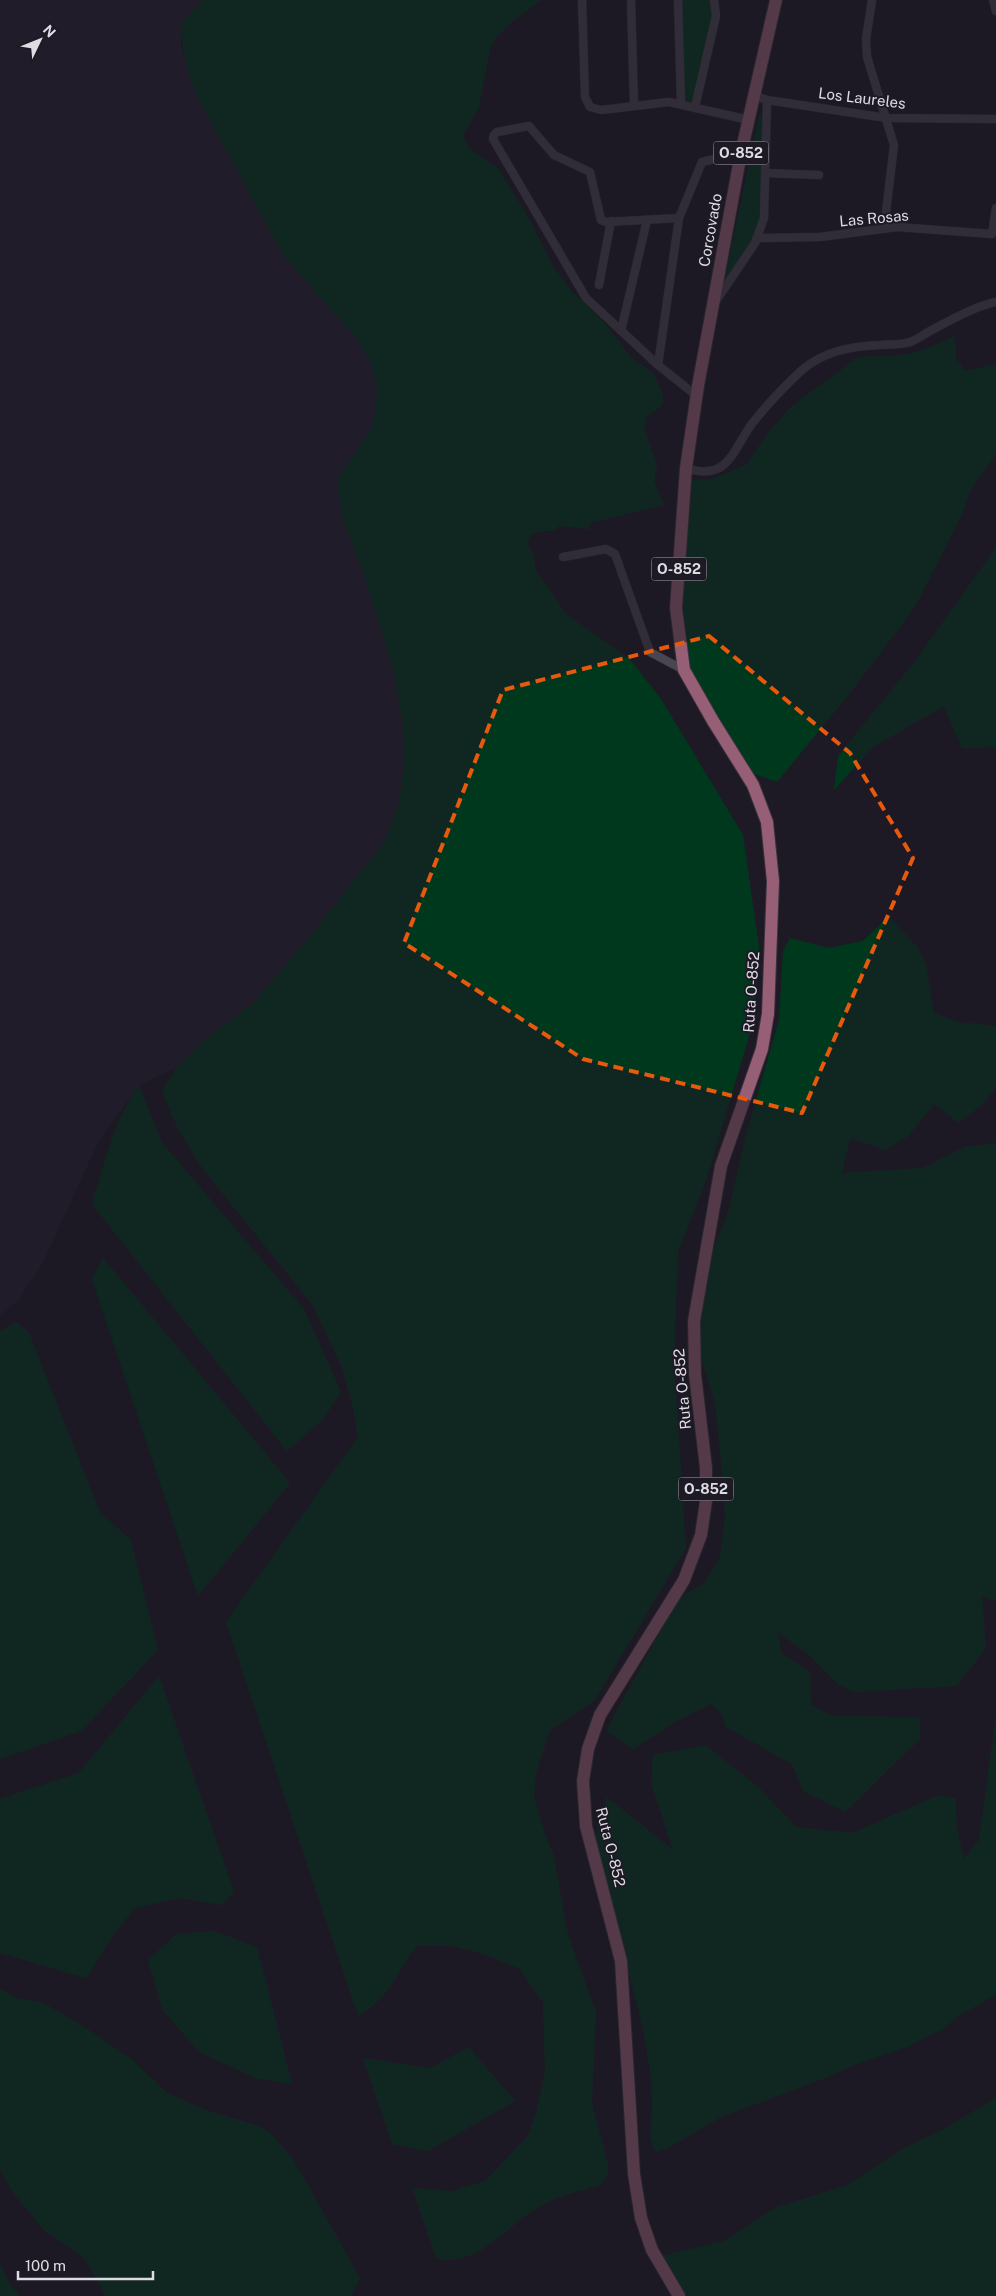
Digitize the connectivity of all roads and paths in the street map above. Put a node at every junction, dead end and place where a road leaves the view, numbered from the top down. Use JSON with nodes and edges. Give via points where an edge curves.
{"nodes":[{"id":1,"x":582,"y":0,"type":"edge"},
{"id":2,"x":631,"y":0,"type":"edge"},
{"id":3,"x":678,"y":0,"type":"edge"},
{"id":4,"x":714,"y":0,"type":"edge"},
{"id":5,"x":776,"y":0,"type":"edge"},
{"id":6,"x":872,"y":0,"type":"edge"},
{"id":7,"x":993,"y":0,"type":"edge"},
{"id":8,"x":996,"y":11,"type":"edge"},
{"id":9,"x":761,"y":98,"type":"junction"},
{"id":10,"x":681,"y":104,"type":"junction"},
{"id":11,"x":634,"y":105,"type":"junction"},
{"id":12,"x":695,"y":107,"type":"junction"},
{"id":13,"x":887,"y":118,"type":"junction"},
{"id":14,"x":996,"y":119,"type":"edge"},
{"id":15,"x":749,"y":120,"type":"junction"},
{"id":16,"x":741,"y":153,"type":"junction"},
{"id":17,"x":766,"y":173,"type":"junction"},
{"id":18,"x":819,"y":175,"type":"dead end"},
{"id":19,"x":996,"y":208,"type":"edge"},
{"id":20,"x":679,"y":218,"type":"junction"},
{"id":21,"x":647,"y":220,"type":"junction"},
{"id":22,"x":611,"y":222,"type":"junction"},
{"id":23,"x":884,"y":229,"type":"junction"},
{"id":24,"x":758,"y":238,"type":"junction"},
{"id":25,"x":599,"y":285,"type":"dead end"},
{"id":26,"x":996,"y":302,"type":"edge"},
{"id":27,"x":713,"y":306,"type":"junction"},
{"id":28,"x":621,"y":331,"type":"junction"},
{"id":29,"x":658,"y":365,"type":"junction"},
{"id":30,"x":698,"y":396,"type":"junction"},
{"id":31,"x":686,"y":468,"type":"junction"},
{"id":32,"x":563,"y":557,"type":"dead end"},
{"id":33,"x":684,"y":670,"type":"junction"},
{"id":34,"x":679,"y":2296,"type":"edge"}],
"edges":[{"from":1,"to":11,"type":"street","via":[[586,103],[598,110]]},
{"from":2,"to":11,"type":"street"},
{"from":3,"to":10,"type":"street"},
{"from":4,"to":12,"type":"street","via":[[716,16]]},
{"from":5,"to":9,"type":"main road","name":"Corcovado","number":"O-852"},
{"from":6,"to":13,"type":"street","via":[[866,39],[867,57]]},
{"from":7,"to":8,"type":"street"},
{"from":9,"to":13,"type":"street","name":"Los Laureles"},
{"from":9,"to":15,"type":"main road","name":"Corcovado","number":"O-852"},
{"from":9,"to":17,"type":"street"},
{"from":10,"to":11,"type":"street"},
{"from":10,"to":12,"type":"street"},
{"from":12,"to":15,"type":"street"},
{"from":13,"to":14,"type":"street","name":"Los Laureles"},
{"from":13,"to":23,"type":"street","via":[[894,150]]},
{"from":15,"to":16,"type":"main road","name":"Corcovado","number":"O-852"},
{"from":16,"to":20,"type":"street","via":[[702,162]]},
{"from":16,"to":27,"type":"main road","name":"Corcovado","number":"O-852"},
{"from":17,"to":18,"type":"street"},
{"from":17,"to":24,"type":"street","via":[[765,210]]},
{"from":19,"to":23,"type":"street","name":"Las Rosas","via":[[992,234]]},
{"from":20,"to":21,"type":"street"},
{"from":20,"to":29,"type":"street"},
{"from":21,"to":22,"type":"street"},
{"from":21,"to":28,"type":"street"},
{"from":22,"to":25,"type":"street"},
{"from":22,"to":28,"type":"street","via":[[599,218],[590,172],[554,155],[532,128],[494,135],[493,139],[586,298]]},
{"from":23,"to":24,"type":"street","name":"Las Rosas","via":[[820,237]]},
{"from":24,"to":27,"type":"street"},
{"from":26,"to":31,"type":"street","via":[[907,343],[831,351],[805,368],[778,394],[753,422],[726,463],[702,473]]},
{"from":27,"to":30,"type":"main road","name":"Corcovado","number":"O-852"},
{"from":28,"to":29,"type":"street"},
{"from":29,"to":30,"type":"street"},
{"from":30,"to":31,"type":"main road","name":"Corcovado","number":"O-852"},
{"from":31,"to":33,"type":"main road","name":"Ruta O-852","number":"O-852","via":[[676,608]]},
{"from":32,"to":33,"type":"street","via":[[606,549],[615,554],[650,652]]},
{"from":33,"to":34,"type":"main road","name":"Ruta O-852","number":"O-852","via":[[753,785],[767,822],[773,881],[768,1014],[762,1048],[721,1166],[694,1321],[695,1374],[706,1468],[701,1536],[684,1580],[600,1715],[588,1749],[583,1798],[586,1826],[621,1961],[634,2174],[641,2218],[652,2250]]}]}
